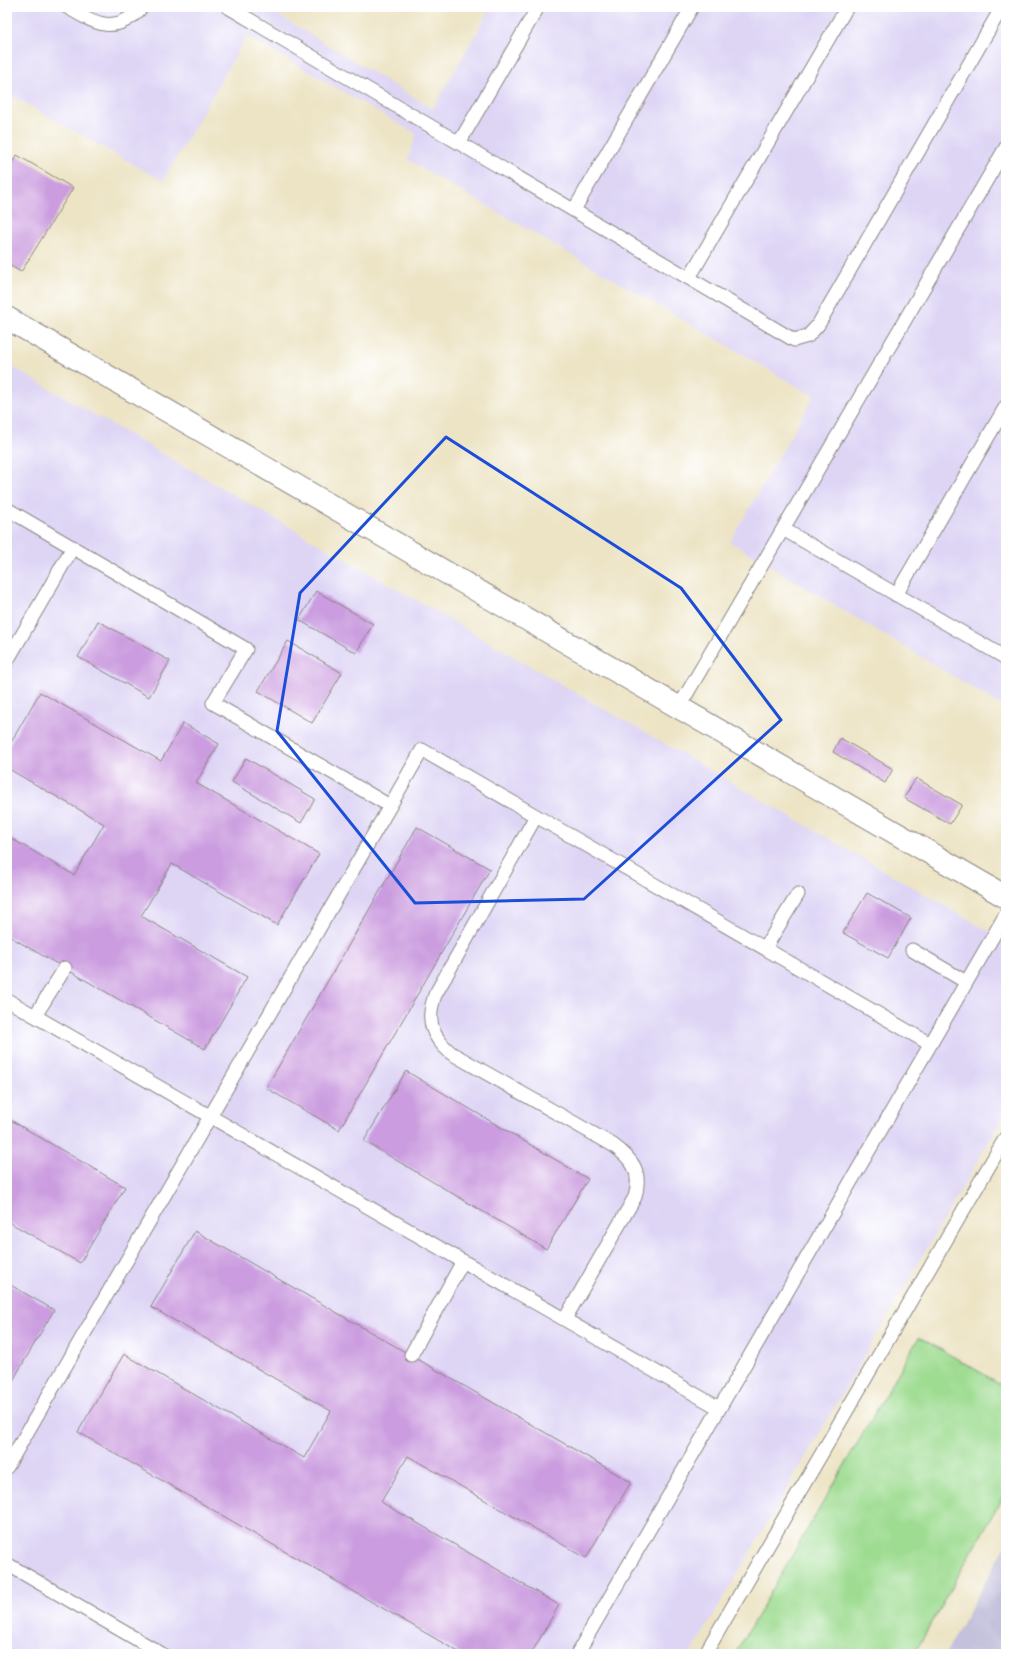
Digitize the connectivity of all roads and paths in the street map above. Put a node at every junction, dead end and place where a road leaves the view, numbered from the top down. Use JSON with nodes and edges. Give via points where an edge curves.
{"nodes":[{"id":1,"x":67,"y":7,"type":"edge"},
{"id":2,"x":142,"y":7,"type":"edge"},
{"id":3,"x":228,"y":7,"type":"edge"},
{"id":4,"x":538,"y":7,"type":"edge"},
{"id":5,"x":692,"y":7,"type":"edge"},
{"id":6,"x":846,"y":7,"type":"edge"},
{"id":7,"x":1002,"y":7,"type":"edge"},
{"id":8,"x":459,"y":143,"type":"junction"},
{"id":9,"x":1006,"y":147,"type":"edge"},
{"id":10,"x":574,"y":210,"type":"junction"},
{"id":11,"x":689,"y":278,"type":"junction"},
{"id":12,"x":7,"y":318,"type":"edge"},
{"id":13,"x":1006,"y":406,"type":"edge"},
{"id":14,"x":7,"y":508,"type":"edge"},
{"id":15,"x":783,"y":529,"type":"junction"},
{"id":16,"x":73,"y":547,"type":"junction"},
{"id":17,"x":896,"y":595,"type":"junction"},
{"id":18,"x":1006,"y":658,"type":"edge"},
{"id":19,"x":7,"y":661,"type":"edge"},
{"id":20,"x":678,"y":707,"type":"junction"},
{"id":21,"x":390,"y":806,"type":"junction"},
{"id":22,"x":536,"y":816,"type":"junction"},
{"id":23,"x":798,"y":894,"type":"dead end"},
{"id":24,"x":1006,"y":897,"type":"edge"},
{"id":25,"x":1006,"y":914,"type":"edge"},
{"id":26,"x":765,"y":948,"type":"junction"},
{"id":27,"x":912,"y":950,"type":"dead end"},
{"id":28,"x":65,"y":968,"type":"dead end"},
{"id":29,"x":966,"y":982,"type":"junction"},
{"id":30,"x":7,"y":1000,"type":"edge"},
{"id":31,"x":35,"y":1016,"type":"junction"},
{"id":32,"x":930,"y":1044,"type":"junction"},
{"id":33,"x":210,"y":1116,"type":"junction"},
{"id":34,"x":1006,"y":1137,"type":"edge"},
{"id":35,"x":463,"y":1261,"type":"junction"},
{"id":36,"x":564,"y":1319,"type":"junction"},
{"id":37,"x":411,"y":1355,"type":"dead end"},
{"id":38,"x":719,"y":1408,"type":"junction"},
{"id":39,"x":7,"y":1468,"type":"edge"},
{"id":40,"x":7,"y":1564,"type":"edge"},
{"id":41,"x":162,"y":1654,"type":"edge"},
{"id":42,"x":577,"y":1654,"type":"edge"},
{"id":43,"x":705,"y":1654,"type":"edge"}],
"edges":[{"from":1,"to":2,"type":"lane","via":[[92,21],[112,24],[130,20]]},
{"from":3,"to":8,"type":"lane"},
{"from":4,"to":8,"type":"lane"},
{"from":5,"to":10,"type":"lane"},
{"from":6,"to":11,"type":"lane"},
{"from":7,"to":11,"type":"lane","via":[[818,324],[808,336],[794,340]]},
{"from":8,"to":10,"type":"lane"},
{"from":9,"to":15,"type":"lane"},
{"from":10,"to":11,"type":"lane"},
{"from":12,"to":20,"type":"street"},
{"from":13,"to":17,"type":"lane"},
{"from":14,"to":16,"type":"lane"},
{"from":15,"to":17,"type":"lane"},
{"from":15,"to":20,"type":"lane"},
{"from":16,"to":19,"type":"lane"},
{"from":16,"to":21,"type":"lane","via":[[246,649],[213,703]]},
{"from":17,"to":18,"type":"lane"},
{"from":20,"to":24,"type":"street"},
{"from":21,"to":22,"type":"lane","via":[[422,750]]},
{"from":21,"to":33,"type":"lane"},
{"from":22,"to":26,"type":"lane"},
{"from":22,"to":36,"type":"lane","via":[[435,995],[430,1019],[436,1038],[451,1053],[613,1145],[633,1163],[637,1180],[634,1197]]},
{"from":23,"to":26,"type":"lane"},
{"from":25,"to":29,"type":"lane"},
{"from":26,"to":32,"type":"lane"},
{"from":27,"to":29,"type":"lane"},
{"from":28,"to":31,"type":"lane"},
{"from":29,"to":32,"type":"lane"},
{"from":30,"to":31,"type":"lane"},
{"from":31,"to":33,"type":"lane"},
{"from":32,"to":38,"type":"lane"},
{"from":33,"to":35,"type":"lane"},
{"from":33,"to":39,"type":"lane"},
{"from":34,"to":43,"type":"lane"},
{"from":35,"to":36,"type":"lane"},
{"from":35,"to":37,"type":"lane"},
{"from":36,"to":38,"type":"lane"},
{"from":38,"to":42,"type":"lane"},
{"from":40,"to":41,"type":"lane"}]}
